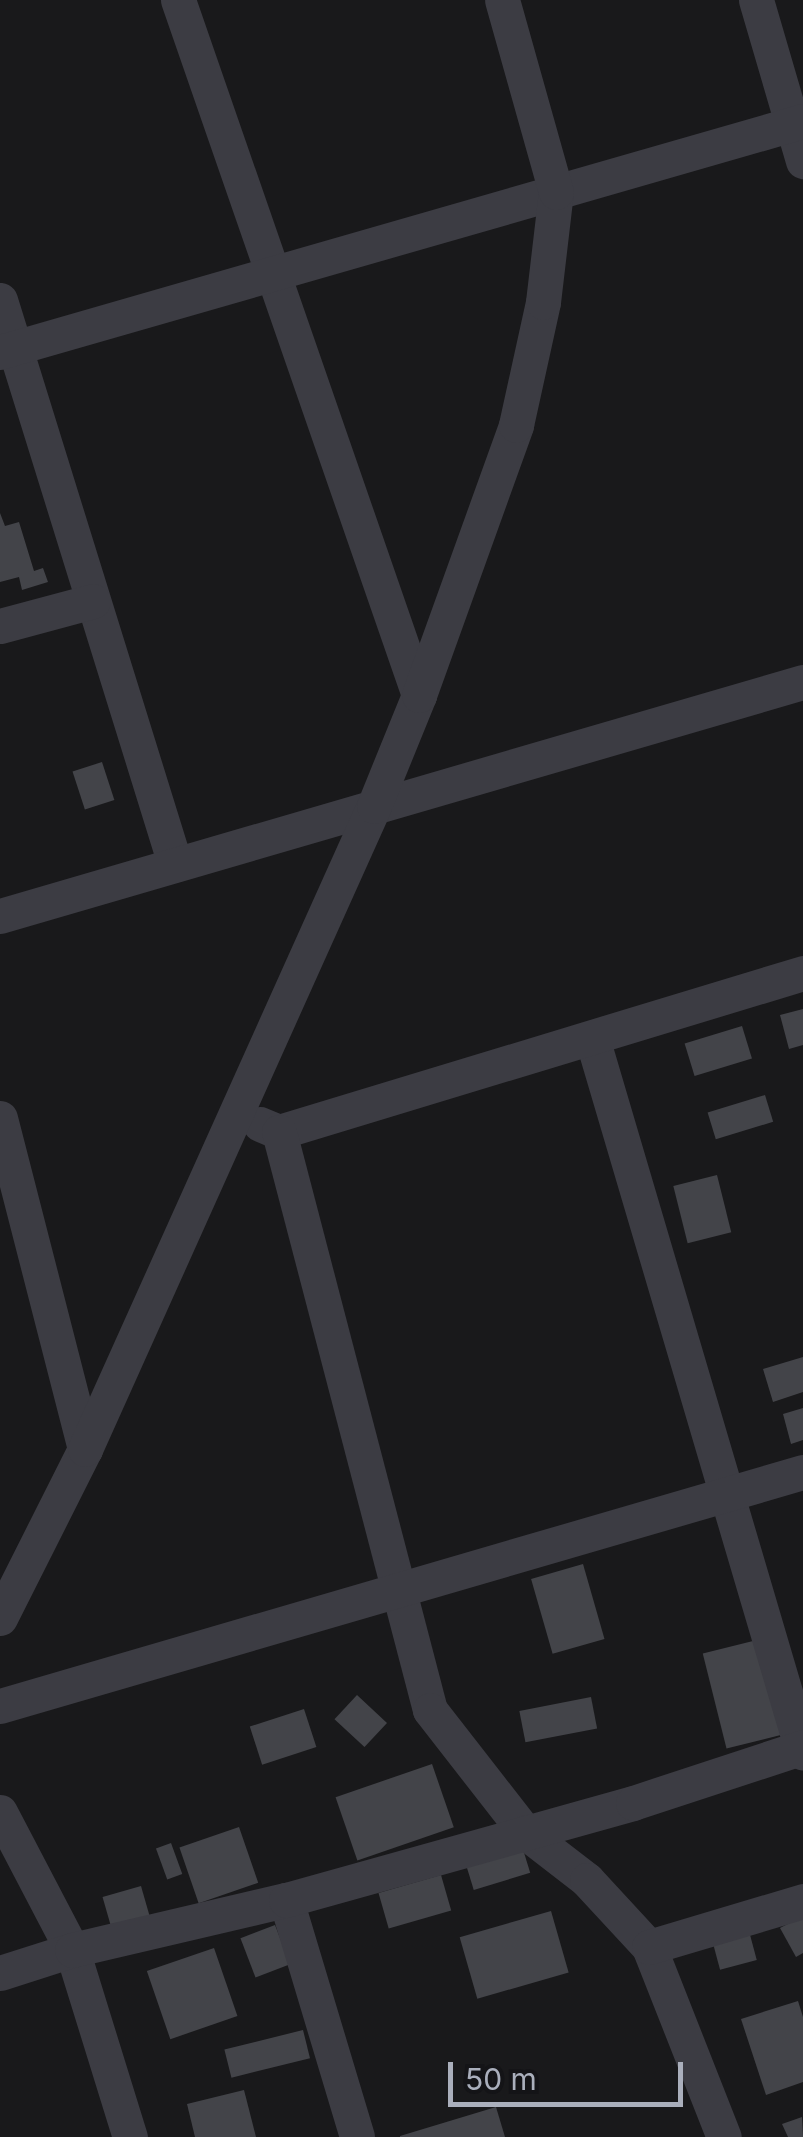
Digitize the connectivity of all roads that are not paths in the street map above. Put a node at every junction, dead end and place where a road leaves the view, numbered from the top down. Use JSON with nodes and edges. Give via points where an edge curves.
{"nodes":[{"id":1,"x":178,"y":0,"type":"edge"},
{"id":2,"x":502,"y":0,"type":"edge"},
{"id":3,"x":756,"y":0,"type":"edge"},
{"id":4,"x":798,"y":123,"type":"edge"},
{"id":5,"x":803,"y":161,"type":"edge"},
{"id":6,"x":556,"y":192,"type":"junction"},
{"id":7,"x":270,"y":272,"type":"junction"},
{"id":8,"x":0,"y":300,"type":"edge"},
{"id":9,"x":7,"y":350,"type":"edge"},
{"id":10,"x":93,"y":601,"type":"junction"},
{"id":11,"x":0,"y":626,"type":"edge"},
{"id":12,"x":803,"y":682,"type":"edge"},
{"id":13,"x":419,"y":695,"type":"junction"},
{"id":14,"x":374,"y":806,"type":"junction"},
{"id":15,"x":175,"y":864,"type":"junction"},
{"id":16,"x":0,"y":916,"type":"edge"},
{"id":17,"x":803,"y":974,"type":"edge"},
{"id":18,"x":592,"y":1038,"type":"junction"},
{"id":19,"x":239,"y":1114,"type":"junction"},
{"id":20,"x":279,"y":1132,"type":"junction"},
{"id":21,"x":3,"y":1138,"type":"edge"},
{"id":22,"x":85,"y":1449,"type":"junction"},
{"id":23,"x":803,"y":1472,"type":"edge"},
{"id":24,"x":727,"y":1494,"type":"junction"},
{"id":25,"x":396,"y":1593,"type":"junction"},
{"id":26,"x":4,"y":1603,"type":"edge"},
{"id":27,"x":0,"y":1706,"type":"edge"},
{"id":28,"x":802,"y":1749,"type":"edge"},
{"id":29,"x":0,"y":1812,"type":"edge"},
{"id":30,"x":524,"y":1832,"type":"junction"},
{"id":31,"x":286,"y":1900,"type":"junction"},
{"id":32,"x":803,"y":1901,"type":"edge"},
{"id":33,"x":649,"y":1947,"type":"junction"},
{"id":34,"x":72,"y":1950,"type":"junction"},
{"id":35,"x":0,"y":1973,"type":"edge"},
{"id":36,"x":130,"y":2137,"type":"edge"},
{"id":37,"x":357,"y":2137,"type":"edge"},
{"id":38,"x":724,"y":2137,"type":"edge"}],
"edges":[{"from":1,"to":7,"type":"street"},
{"from":2,"to":6,"type":"street"},
{"from":3,"to":4,"type":"street"},
{"from":4,"to":5,"type":"street"},
{"from":4,"to":6,"type":"street"},
{"from":6,"to":7,"type":"street"},
{"from":6,"to":13,"type":"street","via":[[543,302],[516,425]]},
{"from":7,"to":9,"type":"street"},
{"from":7,"to":13,"type":"street"},
{"from":8,"to":9,"type":"street"},
{"from":9,"to":10,"type":"street"},
{"from":10,"to":11,"type":"street"},
{"from":10,"to":15,"type":"street"},
{"from":12,"to":14,"type":"street"},
{"from":13,"to":14,"type":"street"},
{"from":14,"to":15,"type":"street"},
{"from":14,"to":19,"type":"street"},
{"from":15,"to":16,"type":"street"},
{"from":17,"to":18,"type":"street"},
{"from":18,"to":20,"type":"street"},
{"from":18,"to":24,"type":"street"},
{"from":19,"to":20,"type":"street"},
{"from":19,"to":22,"type":"street"},
{"from":20,"to":25,"type":"street"},
{"from":21,"to":22,"type":"street"},
{"from":22,"to":26,"type":"street"},
{"from":23,"to":24,"type":"street"},
{"from":24,"to":25,"type":"street"},
{"from":24,"to":28,"type":"street"},
{"from":25,"to":27,"type":"street"},
{"from":25,"to":30,"type":"street","via":[[430,1710]]},
{"from":28,"to":30,"type":"street"},
{"from":29,"to":34,"type":"street"},
{"from":30,"to":31,"type":"street"},
{"from":30,"to":33,"type":"street","via":[[587,1880]]},
{"from":31,"to":34,"type":"street"},
{"from":31,"to":37,"type":"street"},
{"from":32,"to":33,"type":"street"},
{"from":33,"to":38,"type":"street"},
{"from":34,"to":35,"type":"street"},
{"from":34,"to":36,"type":"street"}]}
